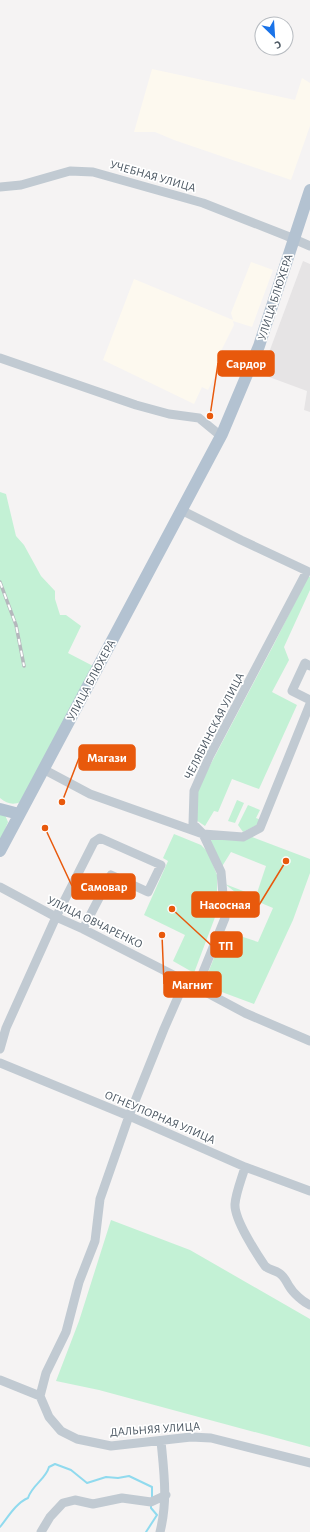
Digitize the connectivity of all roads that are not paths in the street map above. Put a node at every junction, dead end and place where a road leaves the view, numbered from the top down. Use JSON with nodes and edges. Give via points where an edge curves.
{"nodes":[{"id":1,"x":0,"y":187,"type":"edge"},
{"id":2,"x":310,"y":190,"type":"edge"},
{"id":3,"x":294,"y":239,"type":"junction"},
{"id":4,"x":310,"y":246,"type":"edge"},
{"id":5,"x":0,"y":358,"type":"edge"},
{"id":6,"x":222,"y":434,"type":"junction"},
{"id":7,"x":183,"y":510,"type":"junction"},
{"id":8,"x":307,"y":664,"type":"edge"},
{"id":9,"x":310,"y":700,"type":"edge"},
{"id":10,"x":310,"y":704,"type":"edge"},
{"id":11,"x":43,"y":769,"type":"junction"},
{"id":12,"x":0,"y":809,"type":"edge"},
{"id":13,"x":19,"y":814,"type":"junction"},
{"id":14,"x":203,"y":834,"type":"junction"},
{"id":15,"x":0,"y":851,"type":"edge"},
{"id":16,"x":0,"y":887,"type":"edge"},
{"id":17,"x":56,"y":917,"type":"junction"},
{"id":18,"x":83,"y":929,"type":"junction"},
{"id":19,"x":185,"y":981,"type":"junction"},
{"id":20,"x":197,"y":987,"type":"junction"},
{"id":21,"x":310,"y":1041,"type":"edge"},
{"id":22,"x":0,"y":1049,"type":"edge"},
{"id":23,"x":0,"y":1063,"type":"edge"},
{"id":24,"x":129,"y":1116,"type":"junction"},
{"id":25,"x":245,"y":1167,"type":"junction"},
{"id":26,"x":310,"y":1191,"type":"edge"},
{"id":27,"x":310,"y":1305,"type":"edge"},
{"id":28,"x":0,"y":1380,"type":"edge"},
{"id":29,"x":40,"y":1396,"type":"junction"},
{"id":30,"x":161,"y":1441,"type":"junction"},
{"id":31,"x":310,"y":1463,"type":"edge"},
{"id":32,"x":166,"y":1495,"type":"junction"},
{"id":33,"x":41,"y":1532,"type":"edge"},
{"id":34,"x":160,"y":1532,"type":"edge"}],
"edges":[{"from":1,"to":3,"type":"street","name":"УЧЕБНАЯ УЛИЦА","via":[[20,185],[70,171],[93,172],[203,203]]},
{"from":2,"to":3,"type":"main road","name":"УЛИЦА БЛЮХЕРА"},
{"from":3,"to":4,"type":"street","name":"УЧЕБНАЯ УЛИЦА"},
{"from":3,"to":6,"type":"main road","name":"УЛИЦА БЛЮХЕРА","via":[[259,346]]},
{"from":5,"to":6,"type":"street","via":[[169,414],[199,418]]},
{"from":6,"to":7,"type":"main road","name":"УЛИЦА БЛЮХЕРА"},
{"from":7,"to":11,"type":"main road","name":"УЛИЦА БЛЮХЕРА"},
{"from":7,"to":14,"type":"street","name":"ЧЕЛЯБИНСКАЯ УЛИЦА","via":[[307,571],[209,757],[194,791],[193,824]]},
{"from":8,"to":9,"type":"street","via":[[292,691]]},
{"from":10,"to":14,"type":"street","via":[[260,828],[243,836]]},
{"from":11,"to":13,"type":"main road","name":"УЛИЦА БЛЮХЕРА"},
{"from":11,"to":14,"type":"street","via":[[90,794]]},
{"from":12,"to":13,"type":"main road"},
{"from":13,"to":15,"type":"main road","name":"УЛИЦА БЛЮХЕРА"},
{"from":14,"to":20,"type":"street","name":"ЧЕЛЯБИНСКАЯ УЛИЦА","via":[[221,872],[225,918]]},
{"from":16,"to":17,"type":"street","name":"УЛИЦА ОВЧАРЕНКО"},
{"from":17,"to":18,"type":"street","name":"УЛИЦА ОВЧАРЕНКО"},
{"from":17,"to":18,"type":"street","via":[[94,842],[100,838],[161,865],[148,892],[111,876]]},
{"from":17,"to":22,"type":"street","via":[[6,1028]]},
{"from":18,"to":19,"type":"street","name":"УЛИЦА ОВЧАРЕНКО"},
{"from":19,"to":20,"type":"street","name":"УЛИЦА ОВЧАРЕНКО"},
{"from":19,"to":24,"type":"street"},
{"from":20,"to":21,"type":"street","name":"УЛИЦА ОВЧАРЕНКО","via":[[245,1013]]},
{"from":23,"to":24,"type":"street","name":"ОГНЕУПОРНАЯ УЛИЦА"},
{"from":24,"to":25,"type":"street","name":"ОГНЕУПОРНАЯ УЛИЦА"},
{"from":24,"to":29,"type":"street","via":[[100,1199],[95,1241],[79,1282],[66,1332],[46,1373]]},
{"from":25,"to":26,"type":"street","name":"ОГНЕУПОРНАЯ УЛИЦА"},
{"from":25,"to":27,"type":"street","via":[[235,1203],[240,1223],[265,1266],[279,1273],[289,1288]]},
{"from":28,"to":29,"type":"street"},
{"from":29,"to":30,"type":"street","name":"ДАЛЬНЯЯ УЛИЦА","via":[[48,1417],[61,1431],[77,1439],[111,1446]]},
{"from":30,"to":31,"type":"street","name":"ДАЛЬНЯЯ УЛИЦА","via":[[191,1437],[211,1438]]},
{"from":30,"to":32,"type":"street"},
{"from":32,"to":33,"type":"street","via":[[151,1502],[122,1498],[93,1504],[75,1500],[63,1503]]},
{"from":32,"to":34,"type":"street"}]}
